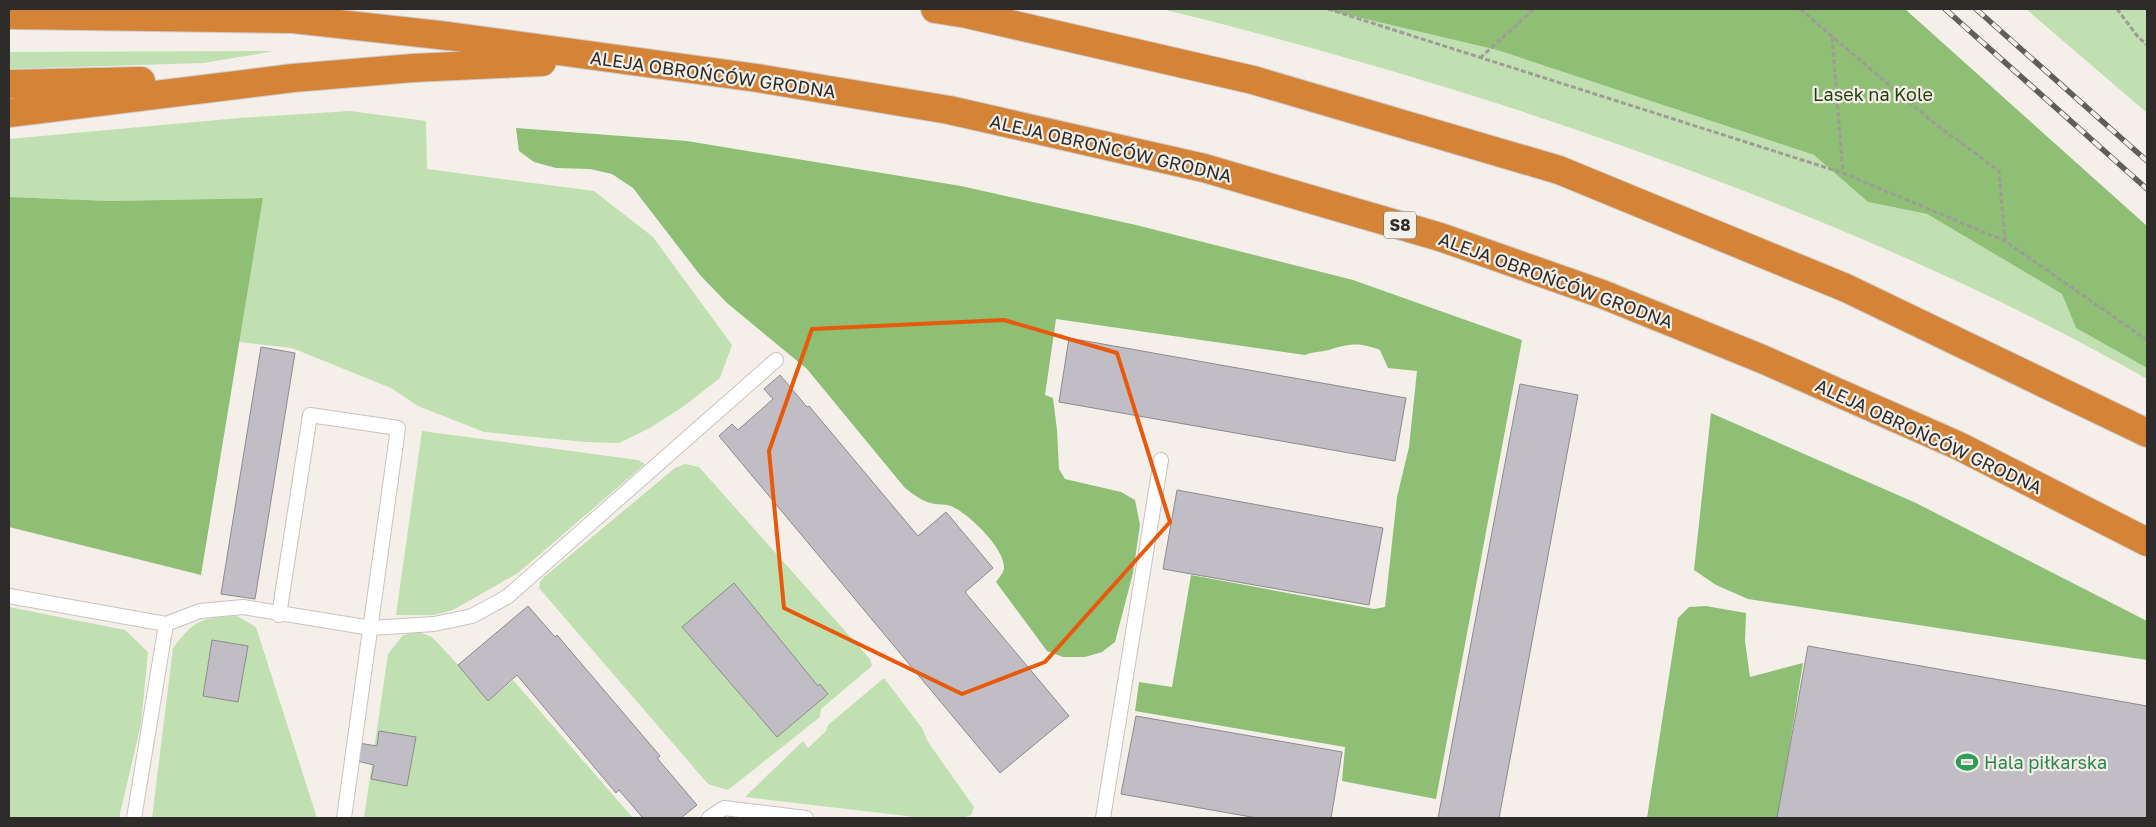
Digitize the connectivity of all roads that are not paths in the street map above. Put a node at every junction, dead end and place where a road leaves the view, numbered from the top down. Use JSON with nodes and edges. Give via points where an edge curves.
{"nodes":[{"id":1,"x":935,"y":9,"type":"edge"},
{"id":2,"x":9,"y":15,"type":"edge"},
{"id":3,"x":605,"y":58,"type":"junction"},
{"id":4,"x":293,"y":78,"type":"junction"},
{"id":5,"x":9,"y":84,"type":"edge"},
{"id":6,"x":9,"y":113,"type":"edge"},
{"id":7,"x":776,"y":360,"type":"dead end"},
{"id":8,"x":2147,"y":433,"type":"edge"},
{"id":9,"x":1161,"y":460,"type":"dead end"},
{"id":10,"x":2147,"y":542,"type":"edge"},
{"id":11,"x":9,"y":596,"type":"edge"},
{"id":12,"x":279,"y":615,"type":"junction"},
{"id":13,"x":166,"y":624,"type":"junction"},
{"id":14,"x":371,"y":628,"type":"junction"},
{"id":15,"x":134,"y":818,"type":"edge"},
{"id":16,"x":344,"y":818,"type":"edge"},
{"id":17,"x":709,"y":818,"type":"edge"},
{"id":18,"x":806,"y":818,"type":"edge"},
{"id":19,"x":1103,"y":818,"type":"edge"}],
"edges":[{"from":1,"to":8,"type":"highway","via":[[1253,80],[1560,170],[1846,288]]},
{"from":2,"to":3,"type":"highway","name":"ALEJA OBROŃCÓW GRODNA","number":"S8","via":[[293,19]]},
{"from":3,"to":4,"type":"highway"},
{"from":3,"to":10,"type":"highway","name":"ALEJA OBROŃCÓW GRODNA","number":"S8","via":[[757,78],[949,110],[1204,168],[1440,237],[1602,294],[1762,359],[1959,446]]},
{"from":4,"to":5,"type":"highway"},
{"from":4,"to":6,"type":"highway"},
{"from":7,"to":14,"type":"lane","via":[[507,597],[472,616],[434,624]]},
{"from":9,"to":19,"type":"lane"},
{"from":11,"to":13,"type":"lane"},
{"from":12,"to":13,"type":"lane","via":[[243,608],[200,611]]},
{"from":12,"to":14,"type":"lane"},
{"from":12,"to":14,"type":"lane","via":[[310,415],[320,416],[398,428]]},
{"from":13,"to":15,"type":"lane"},
{"from":14,"to":16,"type":"lane"},
{"from":17,"to":18,"type":"lane","via":[[724,808]]}]}
